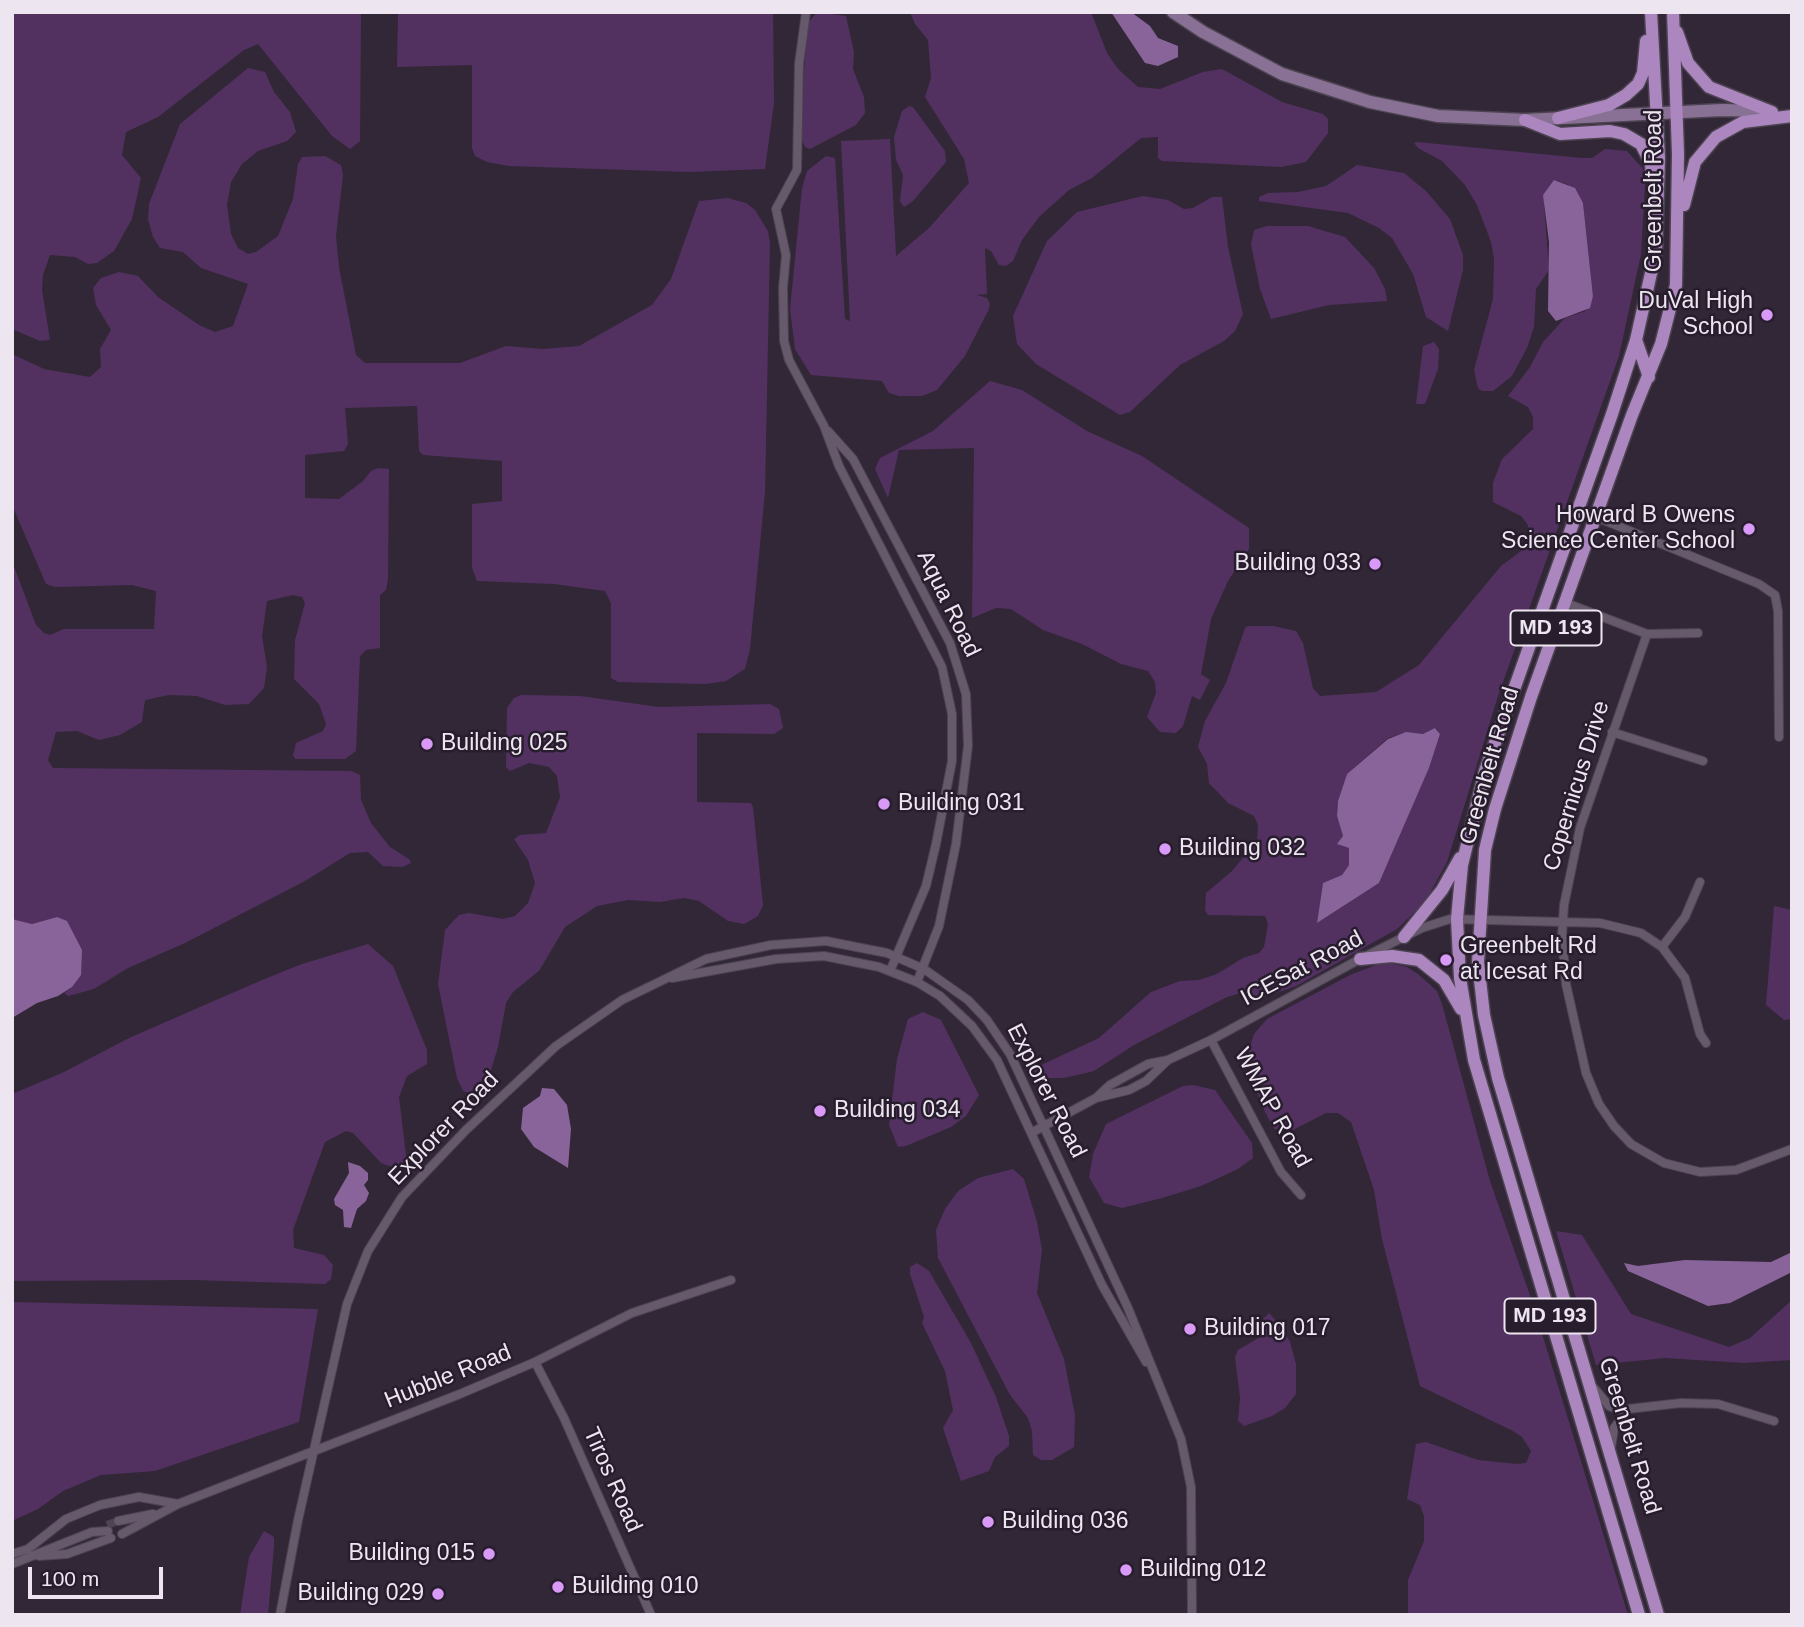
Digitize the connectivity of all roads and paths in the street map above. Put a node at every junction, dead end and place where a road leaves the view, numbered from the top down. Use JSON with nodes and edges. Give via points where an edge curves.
{"nodes":[{"id":1,"x":806,"y":12,"type":"edge"},
{"id":2,"x":1173,"y":12,"type":"edge"},
{"id":3,"x":1649,"y":12,"type":"edge"},
{"id":4,"x":1673,"y":17,"type":"edge"},
{"id":5,"x":1676,"y":111,"type":"junction"},
{"id":6,"x":1772,"y":112,"type":"junction"},
{"id":7,"x":1656,"y":113,"type":"junction"},
{"id":8,"x":1792,"y":115,"type":"edge"},
{"id":9,"x":1558,"y":118,"type":"junction"},
{"id":10,"x":1525,"y":120,"type":"junction"},
{"id":11,"x":1676,"y":250,"type":"junction"},
{"id":12,"x":1647,"y":292,"type":"junction"},
{"id":13,"x":1636,"y":340,"type":"junction"},
{"id":14,"x":1649,"y":377,"type":"junction"},
{"id":15,"x":824,"y":426,"type":"junction"},
{"id":16,"x":1596,"y":517,"type":"junction"},
{"id":17,"x":1566,"y":603,"type":"junction"},
{"id":18,"x":1698,"y":633,"type":"dead end"},
{"id":19,"x":1647,"y":634,"type":"junction"},
{"id":20,"x":1612,"y":732,"type":"junction"},
{"id":21,"x":1779,"y":737,"type":"dead end"},
{"id":22,"x":1703,"y":761,"type":"dead end"},
{"id":23,"x":1465,"y":849,"type":"junction"},
{"id":24,"x":1700,"y":882,"type":"dead end"},
{"id":25,"x":1457,"y":919,"type":"junction"},
{"id":26,"x":1479,"y":919,"type":"junction"},
{"id":27,"x":1562,"y":921,"type":"junction"},
{"id":28,"x":1404,"y":936,"type":"junction"},
{"id":29,"x":1662,"y":947,"type":"junction"},
{"id":30,"x":896,"y":956,"type":"junction"},
{"id":31,"x":1360,"y":959,"type":"junction"},
{"id":32,"x":924,"y":969,"type":"junction"},
{"id":33,"x":890,"y":971,"type":"junction"},
{"id":34,"x":665,"y":979,"type":"junction"},
{"id":35,"x":918,"y":982,"type":"junction"},
{"id":36,"x":1465,"y":1017,"type":"junction"},
{"id":37,"x":1211,"y":1040,"type":"junction"},
{"id":38,"x":1706,"y":1043,"type":"dead end"},
{"id":39,"x":1168,"y":1060,"type":"junction"},
{"id":40,"x":1096,"y":1098,"type":"junction"},
{"id":41,"x":1045,"y":1126,"type":"junction"},
{"id":42,"x":1031,"y":1133,"type":"junction"},
{"id":43,"x":1792,"y":1149,"type":"edge"},
{"id":44,"x":1301,"y":1195,"type":"dead end"},
{"id":45,"x":730,"y":1280,"type":"dead end"},
{"id":46,"x":535,"y":1362,"type":"junction"},
{"id":47,"x":1591,"y":1382,"type":"junction"},
{"id":48,"x":1160,"y":1385,"type":"junction"},
{"id":49,"x":1628,"y":1410,"type":"junction"},
{"id":50,"x":1773,"y":1421,"type":"dead end"},
{"id":51,"x":1611,"y":1448,"type":"junction"},
{"id":52,"x":313,"y":1452,"type":"junction"},
{"id":53,"x":1617,"y":1468,"type":"junction"},
{"id":54,"x":1598,"y":1474,"type":"junction"},
{"id":55,"x":178,"y":1504,"type":"junction"},
{"id":56,"x":157,"y":1513,"type":"junction"},
{"id":57,"x":12,"y":1554,"type":"edge"},
{"id":58,"x":29,"y":1557,"type":"junction"},
{"id":59,"x":12,"y":1564,"type":"edge"},
{"id":60,"x":1654,"y":1597,"type":"junction"},
{"id":61,"x":280,"y":1615,"type":"edge"},
{"id":62,"x":651,"y":1615,"type":"edge"},
{"id":63,"x":1192,"y":1615,"type":"edge"},
{"id":64,"x":1639,"y":1615,"type":"edge"},
{"id":65,"x":1658,"y":1615,"type":"edge"},
{"id":66,"x":1667,"y":1615,"type":"edge"}],
"edges":[{"from":1,"to":15,"type":"street","name":"Aqua Road","via":[[799,64],[797,170],[776,209],[786,255],[784,341],[789,360]]},
{"from":2,"to":10,"type":"main road","via":[[1244,56],[1330,90],[1438,116]]},
{"from":3,"to":7,"type":"main road","name":"Greenbelt Road","number":"MD 193"},
{"from":3,"to":9,"type":"main road","via":[[1638,84],[1609,105]]},
{"from":4,"to":5,"type":"main road","name":"Greenbelt Road","number":"MD 193"},
{"from":4,"to":6,"type":"main road","via":[[1688,64],[1700,79],[1718,93]]},
{"from":5,"to":6,"type":"main road"},
{"from":5,"to":7,"type":"main road"},
{"from":5,"to":11,"type":"main road","name":"Greenbelt Road","number":"MD 193"},
{"from":6,"to":8,"type":"main road"},
{"from":7,"to":9,"type":"main road"},
{"from":7,"to":12,"type":"main road","name":"Greenbelt Road","number":"MD 193","via":[[1659,199],[1656,251]]},
{"from":8,"to":11,"type":"main road","via":[[1743,122],[1708,144],[1691,172]]},
{"from":9,"to":10,"type":"main road"},
{"from":10,"to":12,"type":"main road","via":[[1551,133],[1610,131],[1641,144],[1651,164]]},
{"from":11,"to":14,"type":"main road","name":"Greenbelt Road","number":"MD 193","via":[[1676,285]]},
{"from":12,"to":13,"type":"main road","name":"Greenbelt Road","number":"MD 193"},
{"from":13,"to":14,"type":"main road"},
{"from":13,"to":23,"type":"main road","name":"Greenbelt Road","number":"MD 193","via":[[1495,741]]},
{"from":14,"to":16,"type":"main road","name":"Greenbelt Road","number":"MD 193"},
{"from":15,"to":30,"type":"street","name":"Aqua Road","via":[[839,466],[942,667],[952,713],[952,761],[936,844],[926,886]]},
{"from":15,"to":32,"type":"street","name":"Aqua Road","via":[[853,459],[950,643],[966,694],[968,746],[956,844],[941,917]]},
{"from":16,"to":17,"type":"main road","name":"Greenbelt Road","number":"MD 193"},
{"from":16,"to":21,"type":"street","via":[[1759,584],[1775,595]]},
{"from":17,"to":19,"type":"street"},
{"from":17,"to":26,"type":"main road","name":"Greenbelt Road","number":"MD 193","via":[[1495,809],[1485,850]]},
{"from":18,"to":19,"type":"street"},
{"from":19,"to":20,"type":"street","name":"Copernicus Drive"},
{"from":20,"to":22,"type":"street"},
{"from":20,"to":27,"type":"street","name":"Copernicus Drive","via":[[1580,828]]},
{"from":23,"to":25,"type":"main road","name":"Greenbelt Road","number":"MD 193"},
{"from":23,"to":28,"type":"main road","via":[[1442,890]]},
{"from":24,"to":29,"type":"street","via":[[1685,918]]},
{"from":25,"to":26,"type":"street","name":"ICESat Road"},
{"from":25,"to":28,"type":"street","name":"ICESat Road"},
{"from":25,"to":36,"type":"main road","name":"Greenbelt Road","number":"MD 193"},
{"from":26,"to":27,"type":"street","name":"ICESat Road"},
{"from":26,"to":47,"type":"main road","name":"Greenbelt Road","number":"MD 193","via":[[1480,989],[1498,1078]]},
{"from":27,"to":29,"type":"street","name":"ICESat Road","via":[[1625,927]]},
{"from":27,"to":43,"type":"street","name":"Copernicus Drive","via":[[1566,984],[1586,1073],[1622,1136],[1648,1156],[1700,1172],[1747,1168]]},
{"from":28,"to":31,"type":"street","name":"ICESat Road"},
{"from":29,"to":38,"type":"street","via":[[1685,978]]},
{"from":30,"to":32,"type":"street","name":"Explorer Road"},
{"from":30,"to":33,"type":"street","name":"Aqua Road"},
{"from":30,"to":34,"type":"street","name":"Explorer Road","via":[[847,943],[799,941],[706,959]]},
{"from":31,"to":36,"type":"main road","via":[[1392,956],[1419,960],[1444,980]]},
{"from":31,"to":37,"type":"street","name":"ICESat Road"},
{"from":32,"to":35,"type":"street","name":"Aqua Road"},
{"from":32,"to":41,"type":"street","name":"Explorer Road","via":[[968,1000],[1000,1037]]},
{"from":33,"to":34,"type":"street","name":"Explorer Road","via":[[851,960],[802,956]]},
{"from":33,"to":35,"type":"street","name":"Explorer Road"},
{"from":34,"to":52,"type":"street","name":"Explorer Road","via":[[622,1000],[556,1046],[466,1129],[402,1197],[368,1251],[355,1282]]},
{"from":35,"to":42,"type":"street","name":"Explorer Road","via":[[958,1011],[986,1042]]},
{"from":36,"to":54,"type":"main road","name":"Greenbelt Road","number":"MD 193","via":[[1497,1144]]},
{"from":37,"to":39,"type":"street","name":"ICESat Road"},
{"from":37,"to":44,"type":"street","name":"WMAP Road","via":[[1281,1172]]},
{"from":39,"to":40,"type":"street","name":"ICESat Road","via":[[1140,1069]]},
{"from":39,"to":40,"type":"street","name":"ICESat Road","via":[[1129,1090]]},
{"from":40,"to":41,"type":"street","name":"ICESat Road"},
{"from":41,"to":42,"type":"street","name":"ICESat Road"},
{"from":41,"to":48,"type":"street","name":"Explorer Road"},
{"from":42,"to":48,"type":"street","name":"Explorer Road","via":[[1107,1295]]},
{"from":45,"to":46,"type":"street","name":"Hubble Road","via":[[632,1313]]},
{"from":46,"to":52,"type":"street","name":"Hubble Road"},
{"from":46,"to":62,"type":"street","name":"Tiros Road"},
{"from":47,"to":49,"type":"street","via":[[1609,1406]]},
{"from":47,"to":51,"type":"main road","name":"Greenbelt Road","number":"MD 193"},
{"from":48,"to":63,"type":"street","name":"Explorer Road","via":[[1181,1439],[1191,1487]]},
{"from":49,"to":50,"type":"street","via":[[1718,1404]]},
{"from":49,"to":51,"type":"street","via":[[1614,1428]]},
{"from":51,"to":53,"type":"main road","name":"Greenbelt Road","number":"MD 193"},
{"from":52,"to":55,"type":"street","name":"Hubble Road"},
{"from":52,"to":61,"type":"street","name":"Explorer Road"},
{"from":53,"to":54,"type":"main road"},
{"from":53,"to":60,"type":"main road","name":"Greenbelt Road","number":"MD 193"},
{"from":54,"to":64,"type":"main road","name":"Greenbelt Road","number":"MD 193"},
{"from":55,"to":56,"type":"street","name":"Hubble Road"},
{"from":55,"to":57,"type":"street","via":[[139,1497],[100,1505],[66,1519],[28,1549]]},
{"from":56,"to":56,"type":"street","name":"Hubble Road","via":[[120,1527],[143,1516]]},
{"from":58,"to":58,"type":"street","via":[[92,1532],[109,1531],[67,1554]]},
{"from":58,"to":59,"type":"street"},
{"from":60,"to":65,"type":"main road","name":"Greenbelt Road","number":"MD 193"},
{"from":60,"to":66,"type":"main road"}]}
